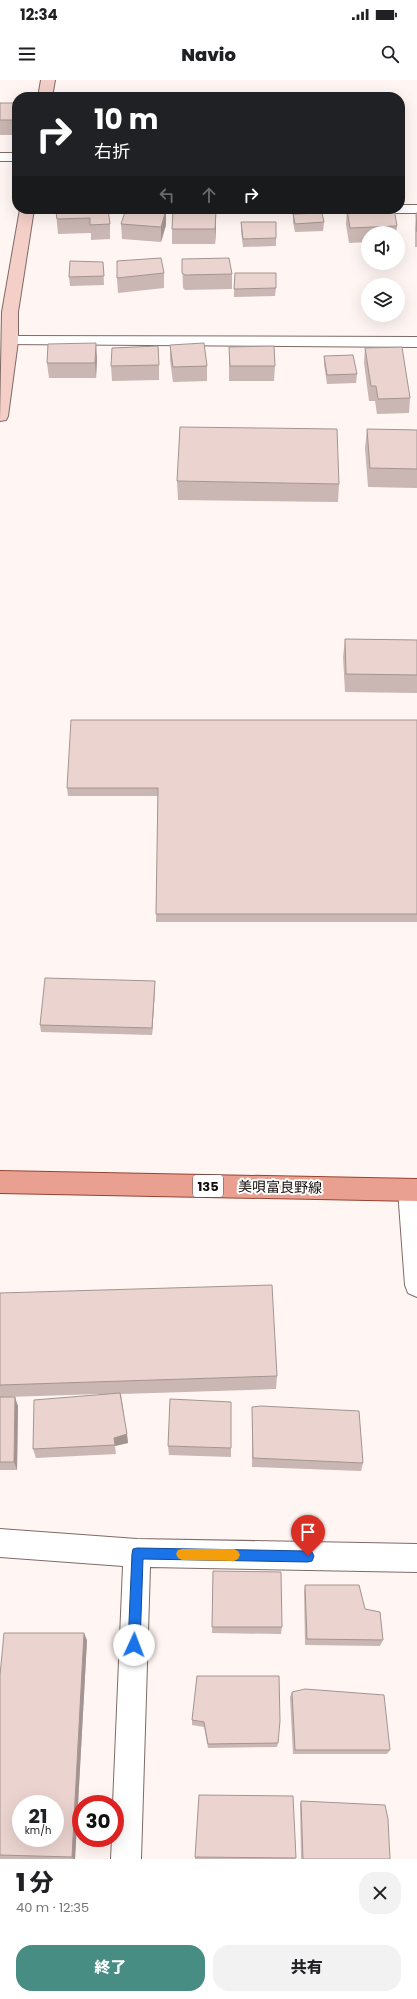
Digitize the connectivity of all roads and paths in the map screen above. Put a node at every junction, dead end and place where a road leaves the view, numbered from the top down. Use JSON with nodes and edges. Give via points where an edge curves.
{"nodes":[{"id":1,"x":48,"y":80,"type":"edge"},
{"id":2,"x":46,"y":92,"type":"edge"},
{"id":3,"x":0,"y":157,"type":"edge"},
{"id":4,"x":12,"y":158,"type":"edge"},
{"id":5,"x":405,"y":210,"type":"edge"},
{"id":6,"x":417,"y":210,"type":"edge"},
{"id":7,"x":26,"y":214,"type":"edge"},
{"id":8,"x":5,"y":312,"type":"edge"},
{"id":9,"x":10,"y":341,"type":"junction"},
{"id":10,"x":417,"y":342,"type":"edge"},
{"id":11,"x":0,"y":416,"type":"edge"},
{"id":12,"x":0,"y":1182,"type":"edge"},
{"id":13,"x":413,"y":1190,"type":"edge"},
{"id":14,"x":417,"y":1285,"type":"edge"},
{"id":15,"x":0,"y":1543,"type":"edge"},
{"id":16,"x":137,"y":1554,"type":"junction"},
{"id":17,"x":417,"y":1558,"type":"edge"},
{"id":18,"x":126,"y":1859,"type":"edge"}],
"edges":[{"from":1,"to":2,"type":"main road"},
{"from":3,"to":4,"type":"street"},
{"from":5,"to":6,"type":"street"},
{"from":7,"to":8,"type":"main road"},
{"from":8,"to":9,"type":"main road"},
{"from":9,"to":10,"type":"street"},
{"from":9,"to":11,"type":"main road"},
{"from":12,"to":13,"type":"main road","name":"美唄富良野線","number":"135"},
{"from":13,"to":14,"type":"street"},
{"from":15,"to":16,"type":"street"},
{"from":16,"to":17,"type":"street"},
{"from":16,"to":18,"type":"street"}]}
